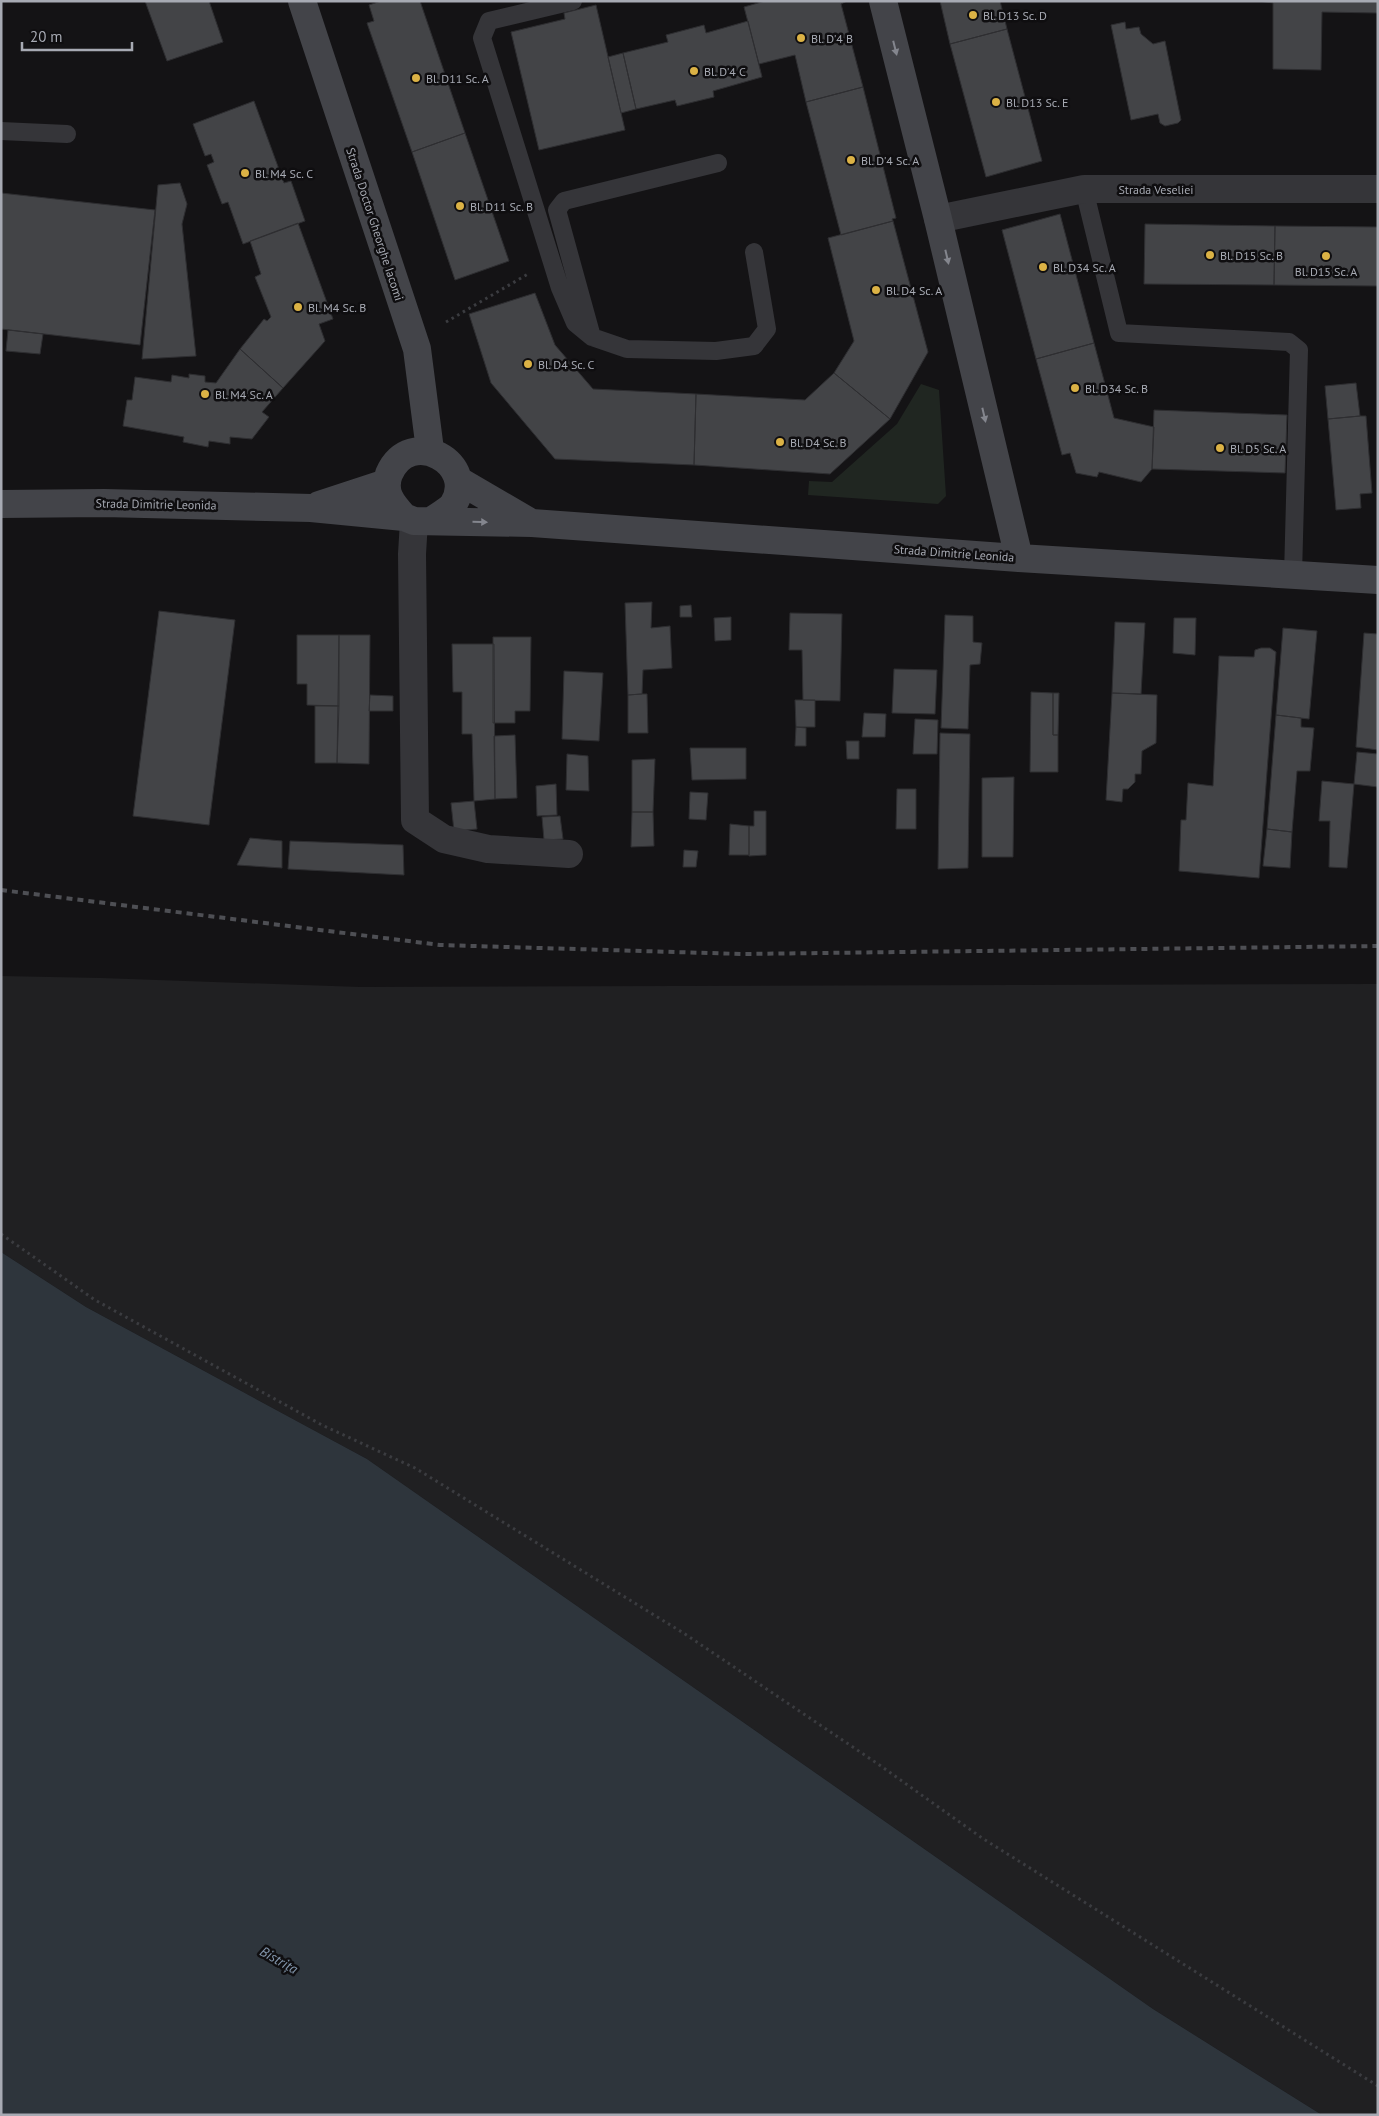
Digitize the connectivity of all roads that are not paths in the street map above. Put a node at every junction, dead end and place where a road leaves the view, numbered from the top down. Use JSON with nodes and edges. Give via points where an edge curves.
{"nodes":[{"id":1,"x":302,"y":1,"type":"edge"},
{"id":2,"x":572,"y":1,"type":"edge"},
{"id":3,"x":883,"y":1,"type":"edge"},
{"id":4,"x":1,"y":131,"type":"edge"},
{"id":5,"x":66,"y":134,"type":"dead end"},
{"id":6,"x":718,"y":163,"type":"dead end"},
{"id":7,"x":1084,"y":189,"type":"junction"},
{"id":8,"x":1378,"y":189,"type":"edge"},
{"id":9,"x":938,"y":219,"type":"junction"},
{"id":10,"x":754,"y":252,"type":"dead end"},
{"id":11,"x":592,"y":337,"type":"junction"},
{"id":12,"x":430,"y":450,"type":"junction"},
{"id":13,"x":458,"y":480,"type":"junction"},
{"id":14,"x":386,"y":482,"type":"junction"},
{"id":15,"x":1,"y":504,"type":"edge"},
{"id":16,"x":311,"y":508,"type":"junction"},
{"id":17,"x":416,"y":520,"type":"junction"},
{"id":18,"x":532,"y":523,"type":"junction"},
{"id":19,"x":1018,"y":558,"type":"junction"},
{"id":20,"x":1294,"y":575,"type":"junction"},
{"id":21,"x":1378,"y":580,"type":"edge"},
{"id":22,"x":569,"y":854,"type":"dead end"}],
"edges":[{"from":1,"to":12,"type":"main road","name":"Strada Doctor Gheorghe Iacomi","via":[[417,349]]},
{"from":2,"to":11,"type":"lane","via":[[489,21],[482,38],[560,288],[575,323]]},
{"from":3,"to":9,"type":"main road","one_way":true},
{"from":4,"to":5,"type":"lane"},
{"from":6,"to":11,"type":"lane","via":[[564,201],[557,210]]},
{"from":7,"to":8,"type":"street","name":"Strada Veseliei"},
{"from":7,"to":9,"type":"street","name":"Strada Veseliei"},
{"from":7,"to":20,"type":"lane","via":[[1119,333],[1289,342],[1299,350]]},
{"from":9,"to":19,"type":"main road","one_way":true},
{"from":10,"to":11,"type":"lane","via":[[767,329],[754,346],[716,351],[627,349]]},
{"from":12,"to":13,"type":"main road","via":[[451,464]]},
{"from":12,"to":14,"type":"main road","via":[[407,453],[394,464]]},
{"from":13,"to":17,"type":"main road","via":[[452,506]]},
{"from":13,"to":18,"type":"main road","name":"Strada Dimitrie Leonida"},
{"from":14,"to":16,"type":"main road","name":"Strada Dimitrie Leonida"},
{"from":14,"to":17,"type":"main road","via":[[389,502]]},
{"from":15,"to":16,"type":"main road","name":"Strada Dimitrie Leonida"},
{"from":16,"to":17,"type":"main road","name":"Strada Dimitrie Leonida"},
{"from":17,"to":18,"type":"main road","name":"Strada Dimitrie Leonida","one_way":true},
{"from":17,"to":22,"type":"street","via":[[412,554],[415,820],[444,839],[488,849]]},
{"from":18,"to":19,"type":"main road","name":"Strada Dimitrie Leonida"},
{"from":19,"to":20,"type":"main road","name":"Strada Dimitrie Leonida"},
{"from":20,"to":21,"type":"main road","name":"Strada Dimitrie Leonida"}]}
